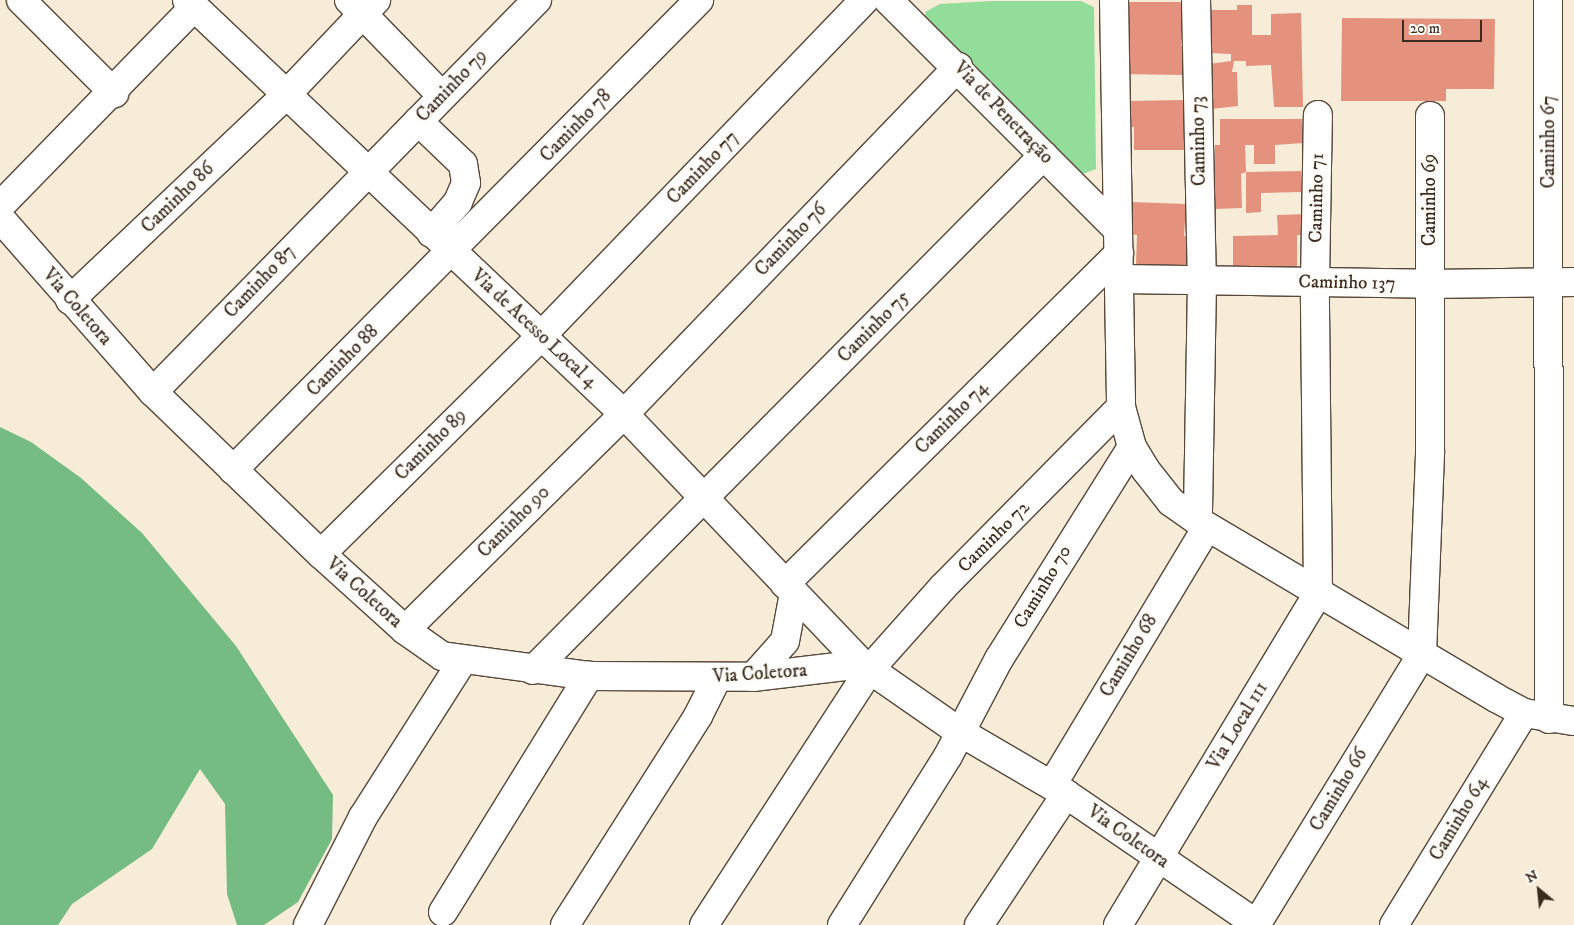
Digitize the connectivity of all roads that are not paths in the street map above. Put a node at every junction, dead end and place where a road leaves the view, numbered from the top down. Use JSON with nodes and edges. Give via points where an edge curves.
{"nodes":[{"id":1,"x":21,"y":0,"type":"edge"},
{"id":2,"x":537,"y":0,"type":"edge"},
{"id":3,"x":699,"y":0,"type":"edge"},
{"id":4,"x":864,"y":0,"type":"edge"},
{"id":5,"x":888,"y":0,"type":"edge"},
{"id":6,"x":1114,"y":0,"type":"edge"},
{"id":7,"x":1196,"y":0,"type":"edge"},
{"id":8,"x":1548,"y":0,"type":"edge"},
{"id":9,"x":191,"y":4,"type":"edge"},
{"id":10,"x":363,"y":5,"type":"edge"},
{"id":11,"x":958,"y":67,"type":"junction"},
{"id":12,"x":114,"y":93,"type":"junction"},
{"id":13,"x":286,"y":95,"type":"junction"},
{"id":14,"x":441,"y":95,"type":"junction"},
{"id":15,"x":1318,"y":114,"type":"dead end"},
{"id":16,"x":1430,"y":116,"type":"dead end"},
{"id":17,"x":418,"y":121,"type":"junction"},
{"id":18,"x":1044,"y":155,"type":"junction"},
{"id":19,"x":366,"y":171,"type":"junction"},
{"id":20,"x":0,"y":206,"type":"edge"},
{"id":21,"x":0,"y":218,"type":"edge"},
{"id":22,"x":432,"y":233,"type":"junction"},
{"id":23,"x":452,"y":252,"type":"junction"},
{"id":24,"x":1119,"y":253,"type":"junction"},
{"id":25,"x":1202,"y":282,"type":"junction"},
{"id":26,"x":1315,"y":282,"type":"junction"},
{"id":27,"x":1562,"y":283,"type":"edge"},
{"id":28,"x":1430,"y":284,"type":"junction"},
{"id":29,"x":70,"y":300,"type":"junction"},
{"id":30,"x":541,"y":336,"type":"junction"},
{"id":31,"x":153,"y":392,"type":"junction"},
{"id":32,"x":1121,"y":407,"type":"junction"},
{"id":33,"x":624,"y":414,"type":"junction"},
{"id":34,"x":1132,"y":447,"type":"junction"},
{"id":35,"x":233,"y":470,"type":"junction"},
{"id":36,"x":703,"y":499,"type":"junction"},
{"id":37,"x":1202,"y":524,"type":"junction"},
{"id":38,"x":321,"y":554,"type":"junction"},
{"id":39,"x":790,"y":588,"type":"junction"},
{"id":40,"x":1318,"y":593,"type":"junction"},
{"id":41,"x":405,"y":630,"type":"junction"},
{"id":42,"x":1422,"y":654,"type":"junction"},
{"id":43,"x":463,"y":660,"type":"junction"},
{"id":44,"x":866,"y":667,"type":"junction"},
{"id":45,"x":533,"y":670,"type":"junction"},
{"id":46,"x":589,"y":676,"type":"junction"},
{"id":47,"x":753,"y":677,"type":"junction"},
{"id":48,"x":717,"y":678,"type":"junction"},
{"id":49,"x":1524,"y":713,"type":"junction"},
{"id":50,"x":1562,"y":720,"type":"edge"},
{"id":51,"x":960,"y":732,"type":"junction"},
{"id":52,"x":1059,"y":790,"type":"junction"},
{"id":53,"x":1158,"y":859,"type":"junction"},
{"id":54,"x":442,"y":912,"type":"dead end"},
{"id":55,"x":308,"y":925,"type":"edge"},
{"id":56,"x":565,"y":925,"type":"edge"},
{"id":57,"x":704,"y":925,"type":"edge"},
{"id":58,"x":842,"y":925,"type":"edge"},
{"id":59,"x":979,"y":925,"type":"edge"},
{"id":60,"x":1118,"y":925,"type":"edge"},
{"id":61,"x":1257,"y":925,"type":"edge"},
{"id":62,"x":1394,"y":925,"type":"edge"}],
"edges":[{"from":1,"to":12,"type":"street"},
{"from":2,"to":14,"type":"street","name":"Caminho 79"},
{"from":3,"to":23,"type":"street","name":"Caminho 78"},
{"from":4,"to":30,"type":"street","name":"Caminho 77"},
{"from":5,"to":11,"type":"street","name":"Via de Penetração"},
{"from":6,"to":24,"type":"street"},
{"from":7,"to":25,"type":"street","name":"Caminho 73"},
{"from":8,"to":27,"type":"street","name":"Caminho 67"},
{"from":9,"to":12,"type":"street"},
{"from":9,"to":13,"type":"street","name":"Via de Acesso Local 4"},
{"from":10,"to":13,"type":"street","name":"Caminho 86"},
{"from":10,"to":14,"type":"street"},
{"from":11,"to":18,"type":"street","name":"Via de Penetração"},
{"from":11,"to":33,"type":"street","name":"Caminho 76"},
{"from":12,"to":20,"type":"street"},
{"from":13,"to":19,"type":"street","name":"Via de Acesso Local 4"},
{"from":13,"to":29,"type":"street","name":"Caminho 86"},
{"from":14,"to":17,"type":"street","name":"Caminho 79"},
{"from":15,"to":26,"type":"street","name":"Caminho 71"},
{"from":16,"to":28,"type":"street","name":"Caminho 69"},
{"from":17,"to":19,"type":"street","name":"Caminho 79"},
{"from":17,"to":22,"type":"street","via":[[462,164],[466,183],[458,202]]},
{"from":18,"to":24,"type":"street","name":"Via de Penetração"},
{"from":18,"to":36,"type":"street","name":"Caminho 75"},
{"from":19,"to":22,"type":"street","name":"Via de Acesso Local 4"},
{"from":19,"to":31,"type":"street","name":"Caminho 87"},
{"from":21,"to":29,"type":"street","name":"Via Coletora"},
{"from":22,"to":23,"type":"street","name":"Via de Acesso Local 4"},
{"from":23,"to":30,"type":"street","name":"Via de Acesso Local 4"},
{"from":23,"to":35,"type":"street","name":"Caminho 88"},
{"from":24,"to":25,"type":"street","name":"Caminho 137"},
{"from":24,"to":32,"type":"street"},
{"from":24,"to":39,"type":"street","name":"Caminho 74"},
{"from":25,"to":26,"type":"street","name":"Caminho 137"},
{"from":25,"to":37,"type":"street","name":"Caminho 73"},
{"from":26,"to":28,"type":"street","name":"Caminho 137"},
{"from":26,"to":40,"type":"street","name":"Caminho 71"},
{"from":27,"to":28,"type":"street","name":"Caminho 137"},
{"from":27,"to":50,"type":"street","name":"Caminho 67"},
{"from":28,"to":42,"type":"street","name":"Caminho 69","via":[[1430,451]]},
{"from":29,"to":31,"type":"street","name":"Via Coletora"},
{"from":30,"to":33,"type":"street","name":"Via de Acesso Local 4"},
{"from":30,"to":38,"type":"street","name":"Caminho 89"},
{"from":31,"to":35,"type":"street","name":"Via Coletora"},
{"from":32,"to":34,"type":"street"},
{"from":32,"to":44,"type":"street","name":"Caminho 72"},
{"from":33,"to":36,"type":"street","name":"Via de Acesso Local 4"},
{"from":33,"to":41,"type":"street","name":"Caminho 90"},
{"from":34,"to":37,"type":"street","via":[[1171,502]]},
{"from":34,"to":51,"type":"street","name":"Caminho 70","via":[[999,659]]},
{"from":35,"to":38,"type":"street","name":"Via Coletora"},
{"from":36,"to":39,"type":"street","name":"Via de Acesso Local 4"},
{"from":36,"to":45,"type":"street","name":"Caminho 75"},
{"from":37,"to":40,"type":"street"},
{"from":37,"to":52,"type":"street","name":"Caminho 68"},
{"from":38,"to":41,"type":"street","name":"Via Coletora"},
{"from":39,"to":44,"type":"street","name":"Via de Acesso Local 4"},
{"from":39,"to":47,"type":"street","via":[[785,641]]},
{"from":40,"to":42,"type":"street"},
{"from":40,"to":53,"type":"street","name":"Via Local 111"},
{"from":41,"to":43,"type":"street","name":"Via Coletora","via":[[442,656]]},
{"from":42,"to":49,"type":"street"},
{"from":42,"to":61,"type":"street","name":"Caminho 66"},
{"from":43,"to":45,"type":"street","name":"Via Coletora"},
{"from":43,"to":55,"type":"street","via":[[363,817]]},
{"from":44,"to":47,"type":"street","name":"Via Coletora"},
{"from":44,"to":51,"type":"street","name":"Via Coletora"},
{"from":44,"to":57,"type":"street","name":"Caminho 72"},
{"from":45,"to":46,"type":"street","name":"Via Coletora"},
{"from":46,"to":48,"type":"street","name":"Via Coletora"},
{"from":46,"to":54,"type":"street"},
{"from":47,"to":48,"type":"street","name":"Via Coletora"},
{"from":48,"to":56,"type":"street","via":[[673,756]]},
{"from":49,"to":50,"type":"street"},
{"from":49,"to":62,"type":"street","name":"Caminho 64"},
{"from":51,"to":52,"type":"street","name":"Via Coletora"},
{"from":51,"to":58,"type":"street","name":"Caminho 70"},
{"from":52,"to":53,"type":"street","name":"Via Coletora"},
{"from":52,"to":59,"type":"street","name":"Caminho 68"},
{"from":53,"to":60,"type":"street","name":"Via Local 111"},
{"from":53,"to":61,"type":"street","name":"Via Coletora"}]}
